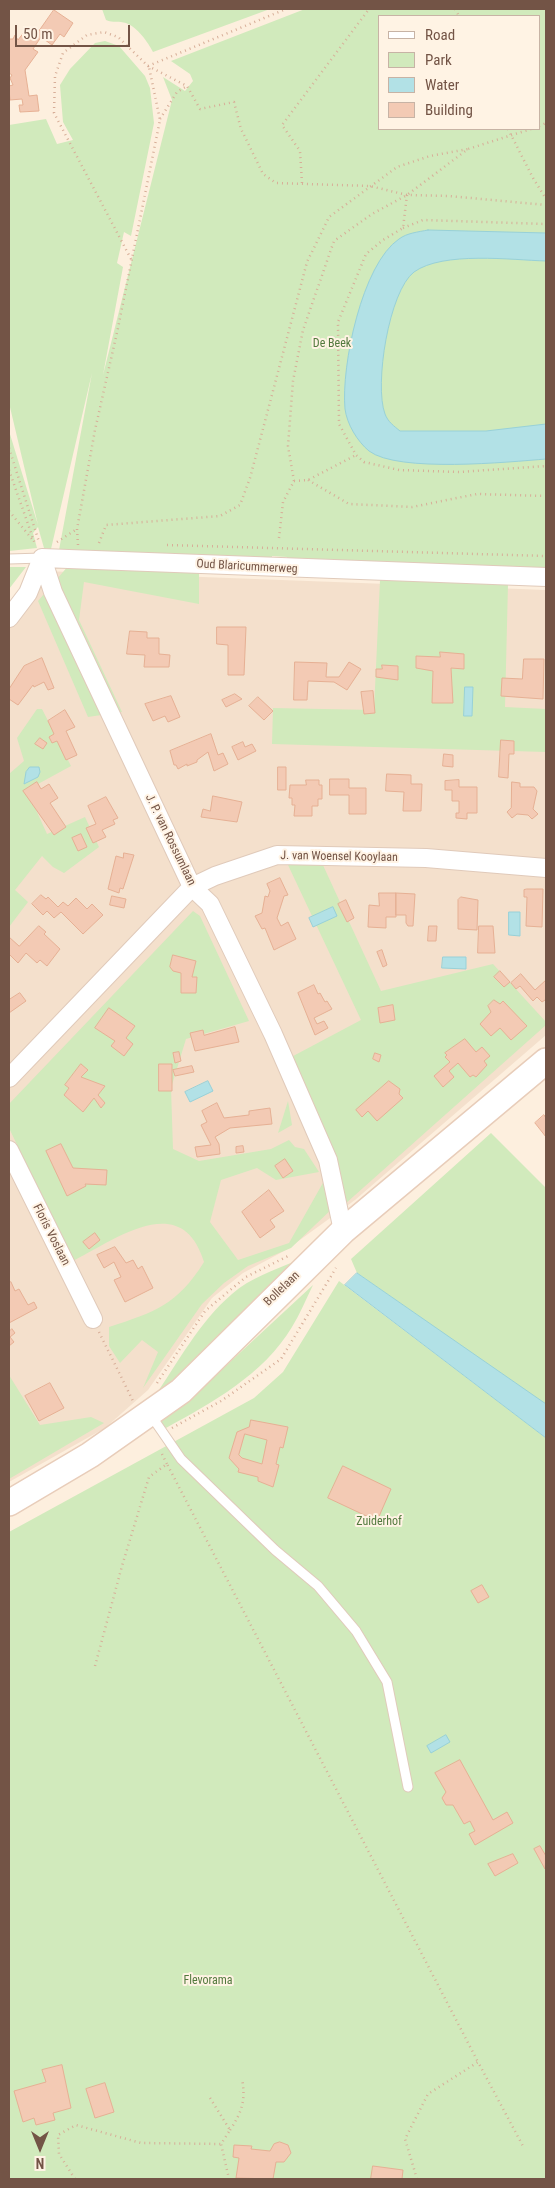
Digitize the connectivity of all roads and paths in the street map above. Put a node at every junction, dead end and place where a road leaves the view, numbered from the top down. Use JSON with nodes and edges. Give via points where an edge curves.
{"nodes":[{"id":1,"x":286,"y":9,"type":"edge"},
{"id":2,"x":369,"y":9,"type":"edge"},
{"id":3,"x":148,"y":66,"type":"junction"},
{"id":4,"x":187,"y":86,"type":"junction"},
{"id":5,"x":160,"y":120,"type":"junction"},
{"id":6,"x":508,"y":130,"type":"edge"},
{"id":7,"x":528,"y":130,"type":"edge"},
{"id":8,"x":511,"y":136,"type":"junction"},
{"id":9,"x":468,"y":149,"type":"junction"},
{"id":10,"x":302,"y":183,"type":"junction"},
{"id":11,"x":370,"y":186,"type":"junction"},
{"id":12,"x":407,"y":195,"type":"junction"},
{"id":13,"x":546,"y":199,"type":"edge"},
{"id":14,"x":546,"y":205,"type":"edge"},
{"id":15,"x":546,"y":224,"type":"edge"},
{"id":16,"x":403,"y":228,"type":"junction"},
{"id":17,"x":131,"y":259,"type":"junction"},
{"id":18,"x":9,"y":448,"type":"edge"},
{"id":19,"x":356,"y":455,"type":"junction"},
{"id":20,"x":546,"y":466,"type":"edge"},
{"id":21,"x":9,"y":470,"type":"edge"},
{"id":22,"x":308,"y":480,"type":"junction"},
{"id":23,"x":294,"y":481,"type":"junction"},
{"id":24,"x":546,"y":496,"type":"edge"},
{"id":25,"x":9,"y":511,"type":"edge"},
{"id":26,"x":281,"y":520,"type":"dead end"},
{"id":27,"x":279,"y":538,"type":"junction"},
{"id":28,"x":33,"y":541,"type":"junction"},
{"id":29,"x":55,"y":543,"type":"dead end"},
{"id":30,"x":99,"y":544,"type":"dead end"},
{"id":31,"x":546,"y":556,"type":"edge"},
{"id":32,"x":42,"y":558,"type":"junction"},
{"id":33,"x":9,"y":559,"type":"edge"},
{"id":34,"x":546,"y":577,"type":"edge"},
{"id":35,"x":9,"y":618,"type":"edge"},
{"id":36,"x":546,"y":868,"type":"edge"},
{"id":37,"x":192,"y":887,"type":"junction"},
{"id":38,"x":546,"y":1061,"type":"edge"},
{"id":39,"x":9,"y":1078,"type":"edge"},
{"id":40,"x":9,"y":1150,"type":"edge"},
{"id":41,"x":343,"y":1231,"type":"junction"},
{"id":42,"x":93,"y":1319,"type":"joint"},
{"id":43,"x":143,"y":1411,"type":"junction"},
{"id":44,"x":9,"y":1503,"type":"edge"},
{"id":45,"x":95,"y":1666,"type":"dead end"},
{"id":46,"x":408,"y":1787,"type":"dead end"},
{"id":47,"x":478,"y":2062,"type":"junction"},
{"id":48,"x":242,"y":2079,"type":"dead end"},
{"id":49,"x":210,"y":2098,"type":"dead end"},
{"id":50,"x":230,"y":2130,"type":"junction"},
{"id":51,"x":221,"y":2144,"type":"junction"},
{"id":52,"x":524,"y":2148,"type":"dead end"},
{"id":53,"x":76,"y":2179,"type":"edge"},
{"id":54,"x":229,"y":2179,"type":"edge"},
{"id":55,"x":417,"y":2179,"type":"edge"}],
"edges":[{"from":1,"to":3,"type":"path"},
{"from":2,"to":10,"type":"path","via":[[282,125],[300,151]]},
{"from":3,"to":4,"type":"path"},
{"from":3,"to":5,"type":"path"},
{"from":3,"to":17,"type":"path","via":[[118,37],[104,32],[87,36],[63,53],[55,76],[54,113]]},
{"from":4,"to":5,"type":"path","via":[[177,92]]},
{"from":4,"to":10,"type":"path","via":[[200,109],[234,102],[241,129],[263,174],[276,183]]},
{"from":5,"to":17,"type":"path"},
{"from":6,"to":8,"type":"path"},
{"from":7,"to":8,"type":"path"},
{"from":8,"to":9,"type":"path"},
{"from":8,"to":13,"type":"path"},
{"from":9,"to":11,"type":"path","via":[[430,156],[397,167]]},
{"from":9,"to":12,"type":"path"},
{"from":10,"to":11,"type":"path"},
{"from":11,"to":12,"type":"path"},
{"from":11,"to":30,"type":"path","via":[[329,217],[307,262],[240,505],[220,516],[106,524]]},
{"from":12,"to":14,"type":"path"},
{"from":12,"to":16,"type":"path"},
{"from":12,"to":23,"type":"path","via":[[372,214],[334,241],[303,330],[293,382],[288,446]]},
{"from":15,"to":16,"type":"path","via":[[423,220]]},
{"from":16,"to":19,"type":"path","via":[[366,254],[338,322],[339,424]]},
{"from":17,"to":29,"type":"path","via":[[77,529]]},
{"from":18,"to":32,"type":"path"},
{"from":19,"to":20,"type":"path","via":[[364,462],[399,470],[459,472]]},
{"from":19,"to":22,"type":"path"},
{"from":21,"to":28,"type":"path"},
{"from":22,"to":23,"type":"path"},
{"from":22,"to":24,"type":"path","via":[[349,504],[412,507],[477,494]]},
{"from":23,"to":27,"type":"path","via":[[283,502]]},
{"from":25,"to":28,"type":"path"},
{"from":26,"to":27,"type":"path"},
{"from":27,"to":31,"type":"path","via":[[279,546]]},
{"from":28,"to":32,"type":"path"},
{"from":32,"to":33,"type":"lane"},
{"from":32,"to":34,"type":"street","name":"Oud Blaricummerweg"},
{"from":32,"to":35,"type":"street","via":[[28,594]]},
{"from":32,"to":37,"type":"street","name":"J. P. van Rossumlaan","via":[[53,592]]},
{"from":36,"to":37,"type":"street","name":"J. van Woensel Kooylaan","via":[[426,858],[276,855]]},
{"from":37,"to":39,"type":"street","name":"J. van Woensel Kooylaan"},
{"from":37,"to":41,"type":"street","name":"J. P. van Rossumlaan","via":[[210,904],[277,1042],[328,1160]]},
{"from":38,"to":41,"type":"main road","name":"Bollelaan"},
{"from":40,"to":42,"type":"street","name":"Floris Voslaan"},
{"from":41,"to":43,"type":"main road","name":"Bollelaan","via":[[181,1391]]},
{"from":42,"to":43,"type":"path"},
{"from":43,"to":44,"type":"main road","name":"Bollelaan","via":[[90,1455]]},
{"from":43,"to":46,"type":"lane","via":[[181,1459],[274,1550],[318,1586],[356,1631],[387,1682]]},
{"from":45,"to":47,"type":"path","via":[[149,1477],[166,1464]]},
{"from":47,"to":52,"type":"path"},
{"from":47,"to":55,"type":"path","via":[[428,2094],[405,2139]]},
{"from":48,"to":50,"type":"path","via":[[245,2096],[238,2119]]},
{"from":49,"to":50,"type":"path"},
{"from":50,"to":51,"type":"path"},
{"from":51,"to":53,"type":"path","via":[[141,2142],[76,2125],[58,2135],[59,2154]]},
{"from":51,"to":54,"type":"path"}]}
